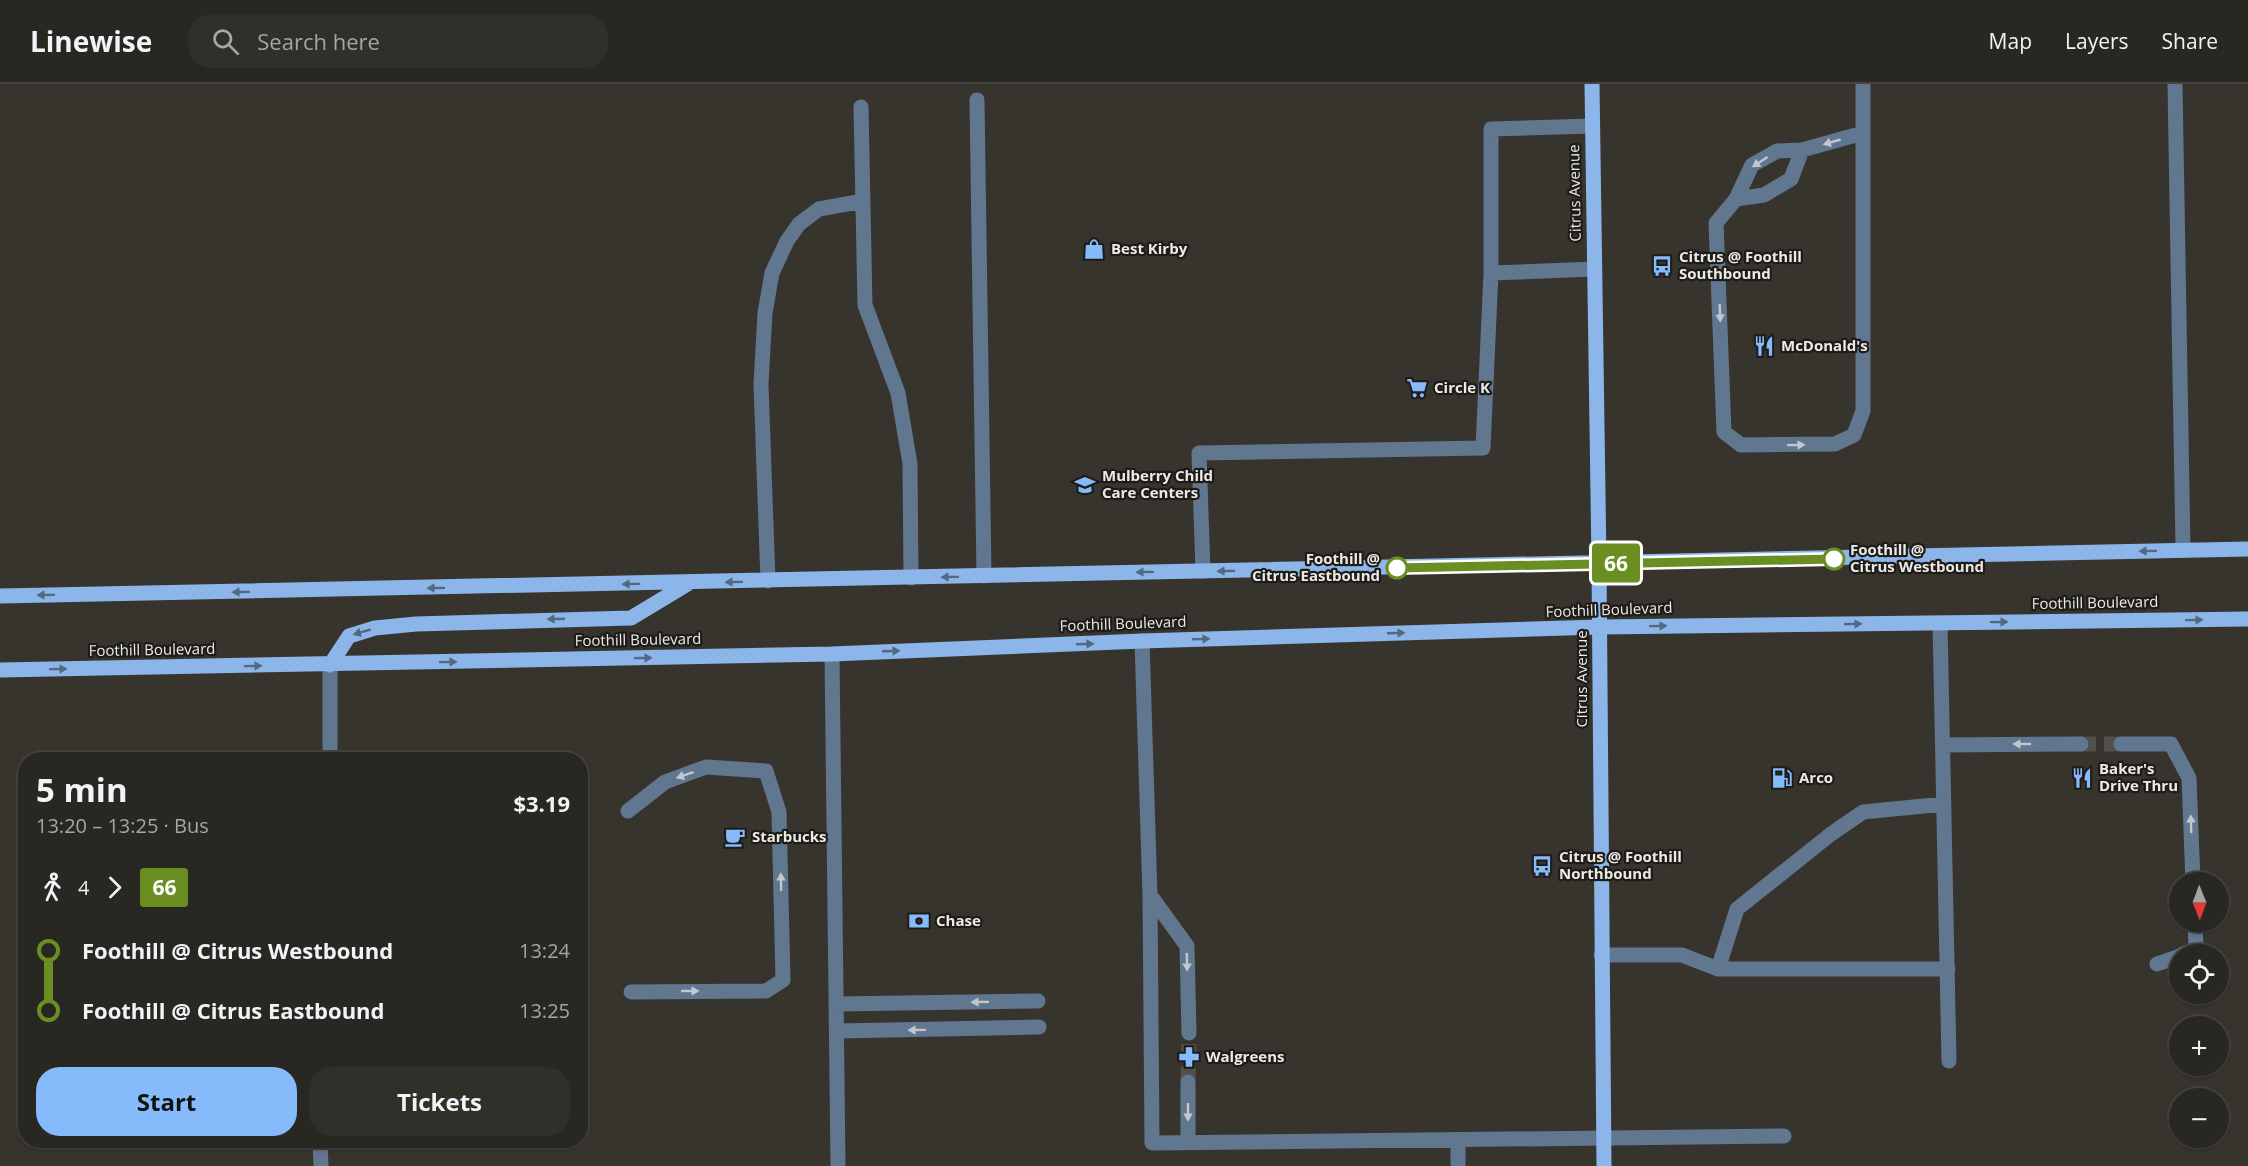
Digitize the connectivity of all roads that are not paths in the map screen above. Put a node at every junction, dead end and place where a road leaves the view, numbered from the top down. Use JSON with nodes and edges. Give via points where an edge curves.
{"nodes":[{"id":1,"x":1592,"y":84,"type":"edge"},
{"id":2,"x":1863,"y":84,"type":"edge"},
{"id":3,"x":2175,"y":84,"type":"edge"},
{"id":4,"x":977,"y":100,"type":"dead end"},
{"id":5,"x":861,"y":107,"type":"dead end"},
{"id":6,"x":1592,"y":126,"type":"junction"},
{"id":7,"x":1863,"y":133,"type":"junction"},
{"id":8,"x":1802,"y":150,"type":"junction"},
{"id":9,"x":1736,"y":199,"type":"junction"},
{"id":10,"x":863,"y":201,"type":"junction"},
{"id":11,"x":1594,"y":269,"type":"junction"},
{"id":12,"x":1491,"y":273,"type":"junction"},
{"id":13,"x":2248,"y":549,"type":"edge"},
{"id":14,"x":2182,"y":550,"type":"junction"},
{"id":15,"x":1599,"y":563,"type":"junction"},
{"id":16,"x":1203,"y":571,"type":"junction"},
{"id":17,"x":984,"y":576,"type":"junction"},
{"id":18,"x":911,"y":578,"type":"junction"},
{"id":19,"x":768,"y":581,"type":"junction"},
{"id":20,"x":689,"y":583,"type":"junction"},
{"id":21,"x":0,"y":596,"type":"edge"},
{"id":22,"x":2248,"y":619,"type":"edge"},
{"id":23,"x":1940,"y":623,"type":"junction"},
{"id":24,"x":1600,"y":627,"type":"junction"},
{"id":25,"x":1142,"y":641,"type":"junction"},
{"id":26,"x":832,"y":654,"type":"junction"},
{"id":27,"x":330,"y":665,"type":"junction"},
{"id":28,"x":0,"y":670,"type":"edge"},
{"id":29,"x":2081,"y":744,"type":"tunnel mouth"},
{"id":30,"x":2121,"y":744,"type":"tunnel mouth"},
{"id":31,"x":1943,"y":745,"type":"junction"},
{"id":32,"x":330,"y":752,"type":"edge"},
{"id":33,"x":1944,"y":804,"type":"junction"},
{"id":34,"x":628,"y":811,"type":"dead end"},
{"id":35,"x":2193,"y":872,"type":"edge"},
{"id":36,"x":1150,"y":895,"type":"junction"},
{"id":37,"x":1601,"y":955,"type":"junction"},
{"id":38,"x":2169,"y":960,"type":"edge"},
{"id":39,"x":2157,"y":964,"type":"dead end"},
{"id":40,"x":1718,"y":969,"type":"junction"},
{"id":41,"x":1948,"y":969,"type":"junction"},
{"id":42,"x":631,"y":992,"type":"dead end"},
{"id":43,"x":1038,"y":1001,"type":"dead end"},
{"id":44,"x":837,"y":1004,"type":"junction"},
{"id":45,"x":1039,"y":1028,"type":"dead end"},
{"id":46,"x":838,"y":1031,"type":"junction"},
{"id":47,"x":1189,"y":1032,"type":"tunnel mouth"},
{"id":48,"x":1949,"y":1061,"type":"dead end"},
{"id":49,"x":1188,"y":1082,"type":"tunnel mouth"},
{"id":50,"x":1784,"y":1136,"type":"dead end"},
{"id":51,"x":1603,"y":1139,"type":"junction"},
{"id":52,"x":1458,"y":1140,"type":"junction"},
{"id":53,"x":1188,"y":1143,"type":"junction"},
{"id":54,"x":320,"y":1148,"type":"edge"},
{"id":55,"x":321,"y":1166,"type":"edge"},
{"id":56,"x":838,"y":1166,"type":"edge"},
{"id":57,"x":1458,"y":1166,"type":"edge"},
{"id":58,"x":1604,"y":1166,"type":"edge"}],
"edges":[{"from":1,"to":6,"type":"main road","name":"Citrus Avenue"},
{"from":2,"to":7,"type":"lane"},
{"from":3,"to":14,"type":"lane"},
{"from":4,"to":17,"type":"lane"},
{"from":5,"to":10,"type":"lane"},
{"from":6,"to":11,"type":"main road","name":"Citrus Avenue"},
{"from":6,"to":12,"type":"lane","via":[[1491,129]]},
{"from":7,"to":8,"type":"lane","one_way":true},
{"from":9,"to":7,"type":"lane","one_way":true,"via":[[1716,223],[1724,432],[1741,446],[1835,444],[1854,435],[1863,411]]},
{"from":8,"to":9,"type":"lane","via":[[1791,179],[1764,195]]},
{"from":8,"to":9,"type":"lane","one_way":true,"via":[[1777,151],[1752,165]]},
{"from":10,"to":18,"type":"lane","via":[[866,305],[897,393],[910,464]]},
{"from":10,"to":19,"type":"lane","via":[[819,209],[799,224],[772,273],[765,313],[761,384]]},
{"from":11,"to":12,"type":"lane"},
{"from":11,"to":15,"type":"main road","name":"Citrus Avenue"},
{"from":12,"to":16,"type":"lane","via":[[1483,448],[1199,453]]},
{"from":13,"to":14,"type":"main road"},
{"from":14,"to":15,"type":"main road","one_way":true},
{"from":15,"to":16,"type":"main road","one_way":true},
{"from":15,"to":24,"type":"main road","name":"Citrus Avenue"},
{"from":16,"to":17,"type":"main road","one_way":true},
{"from":17,"to":18,"type":"main road","one_way":true},
{"from":18,"to":19,"type":"main road"},
{"from":19,"to":20,"type":"main road","one_way":true},
{"from":20,"to":21,"type":"main road","one_way":true},
{"from":20,"to":27,"type":"main road","one_way":true,"via":[[632,618],[375,628],[349,636]]},
{"from":23,"to":22,"type":"main road","name":"Foothill Boulevard","one_way":true},
{"from":24,"to":23,"type":"main road","name":"Foothill Boulevard","one_way":true},
{"from":23,"to":31,"type":"lane"},
{"from":25,"to":24,"type":"main road","name":"Foothill Boulevard","one_way":true},
{"from":24,"to":37,"type":"main road","name":"Citrus Avenue"},
{"from":26,"to":25,"type":"main road","name":"Foothill Boulevard","one_way":true},
{"from":25,"to":36,"type":"lane"},
{"from":27,"to":26,"type":"main road","name":"Foothill Boulevard","one_way":true},
{"from":26,"to":44,"type":"lane"},
{"from":28,"to":27,"type":"main road","name":"Foothill Boulevard","one_way":true},
{"from":27,"to":32,"type":"lane"},
{"from":29,"to":31,"type":"lane","one_way":true},
{"from":35,"to":30,"type":"lane","one_way":true,"via":[[2189,778],[2171,744]]},
{"from":31,"to":33,"type":"lane"},
{"from":33,"to":40,"type":"lane","via":[[1863,812],[1831,834],[1737,909]]},
{"from":33,"to":41,"type":"lane"},
{"from":42,"to":34,"type":"lane","one_way":true,"via":[[766,991],[783,980],[779,812],[766,771],[706,767],[665,782]]},
{"from":36,"to":47,"type":"lane","one_way":true,"via":[[1187,946]]},
{"from":36,"to":53,"type":"lane","via":[[1152,1143]]},
{"from":37,"to":40,"type":"lane","via":[[1682,955]]},
{"from":37,"to":51,"type":"main road","name":"Citrus Avenue"},
{"from":38,"to":39,"type":"lane"},
{"from":40,"to":41,"type":"lane"},
{"from":41,"to":48,"type":"lane"},
{"from":43,"to":44,"type":"lane","one_way":true},
{"from":44,"to":46,"type":"lane"},
{"from":45,"to":46,"type":"lane","one_way":true},
{"from":46,"to":56,"type":"lane"},
{"from":49,"to":53,"type":"lane","one_way":true},
{"from":50,"to":51,"type":"lane"},
{"from":51,"to":52,"type":"lane"},
{"from":51,"to":58,"type":"main road","name":"Citrus Avenue"},
{"from":52,"to":53,"type":"lane"},
{"from":52,"to":57,"type":"lane"},
{"from":54,"to":55,"type":"lane"}]}
